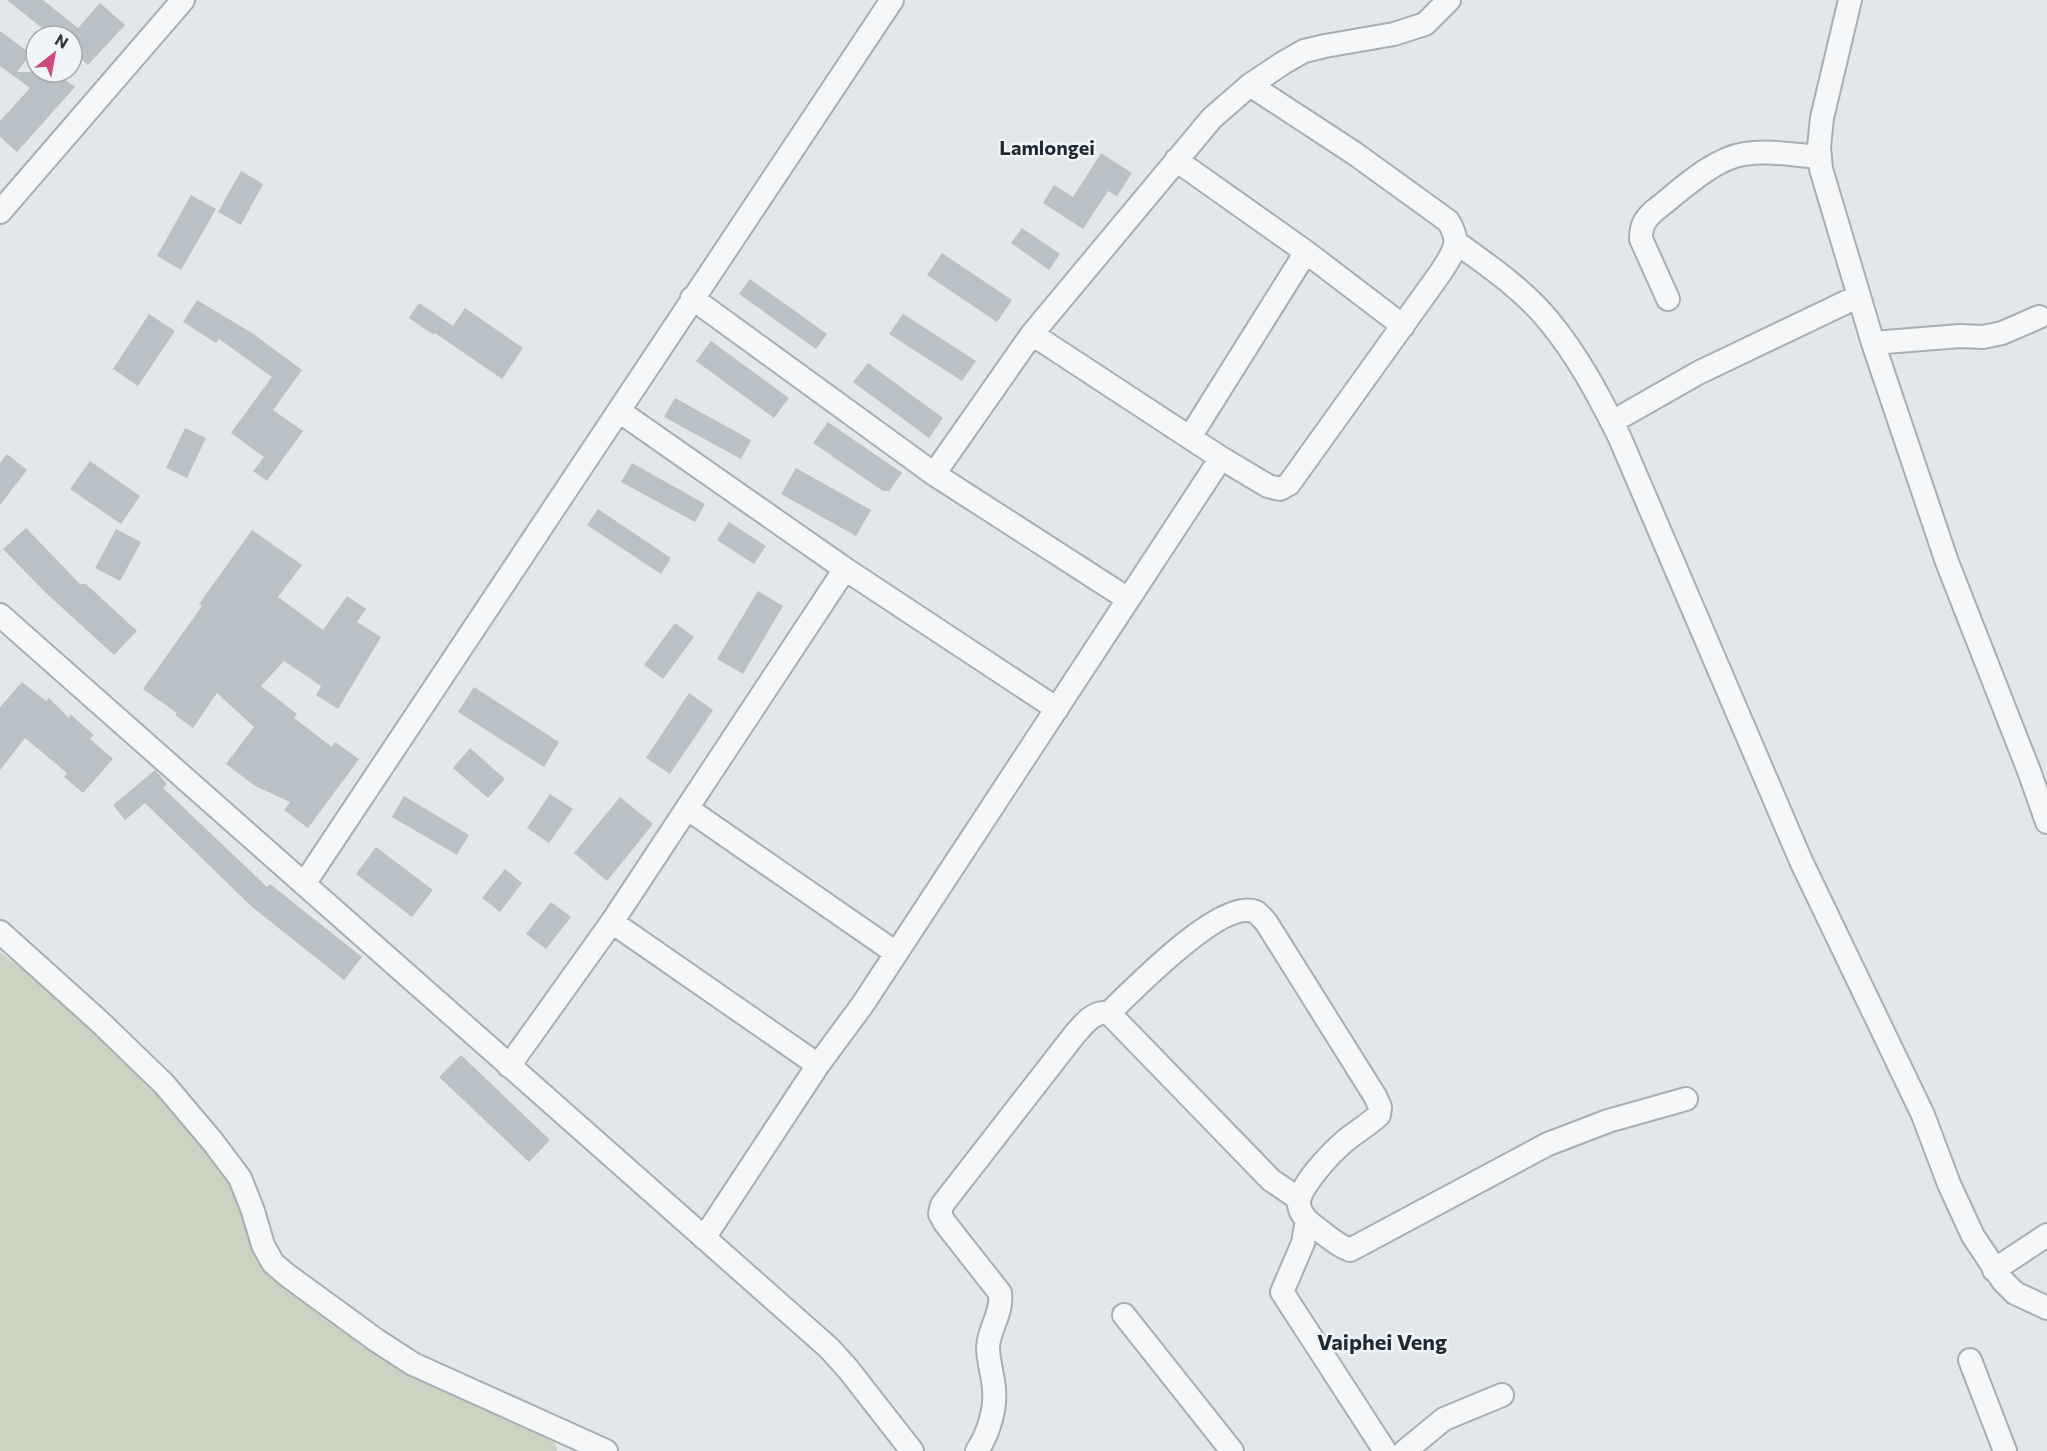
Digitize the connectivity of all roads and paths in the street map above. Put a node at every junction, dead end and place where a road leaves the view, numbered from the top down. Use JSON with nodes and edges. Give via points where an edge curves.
{"nodes":[{"id":1,"x":183,"y":0,"type":"edge"},
{"id":2,"x":892,"y":0,"type":"edge"},
{"id":3,"x":1449,"y":0,"type":"edge"},
{"id":4,"x":1850,"y":0,"type":"edge"},
{"id":5,"x":1250,"y":85,"type":"junction"},
{"id":6,"x":1819,"y":157,"type":"junction"},
{"id":7,"x":1176,"y":160,"type":"junction"},
{"id":8,"x":0,"y":212,"type":"edge"},
{"id":9,"x":1457,"y":243,"type":"junction"},
{"id":10,"x":1306,"y":252,"type":"junction"},
{"id":11,"x":1860,"y":296,"type":"junction"},
{"id":12,"x":692,"y":298,"type":"junction"},
{"id":13,"x":1668,"y":299,"type":"dead end"},
{"id":14,"x":2039,"y":316,"type":"dead end"},
{"id":15,"x":1403,"y":326,"type":"junction"},
{"id":16,"x":1032,"y":334,"type":"junction"},
{"id":17,"x":1873,"y":343,"type":"junction"},
{"id":18,"x":619,"y":411,"type":"junction"},
{"id":19,"x":1612,"y":422,"type":"junction"},
{"id":20,"x":1190,"y":437,"type":"junction"},
{"id":21,"x":1221,"y":458,"type":"junction"},
{"id":22,"x":933,"y":474,"type":"junction"},
{"id":23,"x":845,"y":569,"type":"junction"},
{"id":24,"x":1128,"y":599,"type":"junction"},
{"id":25,"x":0,"y":615,"type":"edge"},
{"id":26,"x":1057,"y":709,"type":"junction"},
{"id":27,"x":688,"y":809,"type":"junction"},
{"id":28,"x":2047,"y":822,"type":"edge"},
{"id":29,"x":304,"y":884,"type":"junction"},
{"id":30,"x":612,"y":922,"type":"junction"},
{"id":31,"x":0,"y":932,"type":"edge"},
{"id":32,"x":896,"y":953,"type":"junction"},
{"id":33,"x":1109,"y":1013,"type":"junction"},
{"id":34,"x":818,"y":1065,"type":"junction"},
{"id":35,"x":509,"y":1066,"type":"junction"},
{"id":36,"x":1686,"y":1099,"type":"dead end"},
{"id":37,"x":1303,"y":1210,"type":"junction"},
{"id":38,"x":2047,"y":1235,"type":"edge"},
{"id":39,"x":704,"y":1238,"type":"junction"},
{"id":40,"x":1994,"y":1270,"type":"junction"},
{"id":41,"x":2047,"y":1308,"type":"edge"},
{"id":42,"x":1124,"y":1315,"type":"dead end"},
{"id":43,"x":1970,"y":1360,"type":"dead end"},
{"id":44,"x":1502,"y":1395,"type":"dead end"},
{"id":45,"x":606,"y":1451,"type":"edge"},
{"id":46,"x":912,"y":1451,"type":"edge"},
{"id":47,"x":977,"y":1451,"type":"edge"},
{"id":48,"x":1232,"y":1451,"type":"edge"},
{"id":49,"x":1385,"y":1451,"type":"edge"},
{"id":50,"x":1405,"y":1451,"type":"edge"},
{"id":51,"x":2005,"y":1451,"type":"edge"}],
"edges":[{"from":1,"to":8,"type":"street"},
{"from":2,"to":12,"type":"street"},
{"from":3,"to":5,"type":"street","via":[[1425,24],[1394,34],[1304,51]]},
{"from":4,"to":6,"type":"street","via":[[1822,118]]},
{"from":5,"to":7,"type":"street","via":[[1212,118]]},
{"from":5,"to":9,"type":"street","via":[[1448,221]]},
{"from":6,"to":11,"type":"street"},
{"from":6,"to":13,"type":"street","via":[[1761,153],[1729,158],[1653,211],[1641,228],[1641,239]]},
{"from":7,"to":10,"type":"street"},
{"from":7,"to":16,"type":"street"},
{"from":9,"to":15,"type":"street"},
{"from":9,"to":19,"type":"street","via":[[1509,281],[1549,320]]},
{"from":10,"to":15,"type":"street"},
{"from":10,"to":20,"type":"street"},
{"from":11,"to":17,"type":"street"},
{"from":11,"to":19,"type":"street","via":[[1698,373]]},
{"from":12,"to":18,"type":"street"},
{"from":12,"to":22,"type":"street"},
{"from":14,"to":17,"type":"street","via":[[1983,337]]},
{"from":15,"to":21,"type":"street","via":[[1289,484],[1280,489],[1268,486]]},
{"from":16,"to":20,"type":"street"},
{"from":16,"to":22,"type":"street"},
{"from":17,"to":28,"type":"street","via":[[1947,562]]},
{"from":18,"to":23,"type":"street"},
{"from":18,"to":29,"type":"street"},
{"from":19,"to":40,"type":"street","via":[[1802,861],[1923,1115],[1972,1236]]},
{"from":20,"to":21,"type":"street"},
{"from":21,"to":24,"type":"street"},
{"from":22,"to":24,"type":"street"},
{"from":23,"to":26,"type":"street"},
{"from":23,"to":27,"type":"street"},
{"from":24,"to":26,"type":"street"},
{"from":25,"to":29,"type":"street"},
{"from":26,"to":32,"type":"street"},
{"from":27,"to":30,"type":"street"},
{"from":27,"to":32,"type":"street"},
{"from":29,"to":35,"type":"street"},
{"from":30,"to":34,"type":"street"},
{"from":30,"to":35,"type":"street"},
{"from":31,"to":45,"type":"street","via":[[164,1084],[213,1142],[240,1178],[262,1245],[273,1263],[287,1275],[414,1364]]},
{"from":32,"to":34,"type":"street"},
{"from":33,"to":37,"type":"street"},
{"from":33,"to":37,"type":"street","via":[[1200,931],[1244,910],[1261,917],[1375,1096],[1380,1111],[1343,1143],[1305,1186]]},
{"from":33,"to":47,"type":"street","via":[[1094,1015],[1075,1034],[942,1205],[940,1214],[945,1223],[1000,1293],[1002,1304],[988,1346],[993,1410]]},
{"from":34,"to":39,"type":"street"},
{"from":35,"to":39,"type":"street"},
{"from":36,"to":37,"type":"street","via":[[1608,1121],[1548,1144],[1350,1250]]},
{"from":37,"to":49,"type":"street","via":[[1303,1243],[1282,1292]]},
{"from":38,"to":40,"type":"street"},
{"from":39,"to":46,"type":"street","via":[[841,1360]]},
{"from":40,"to":41,"type":"street","via":[[2015,1293]]},
{"from":42,"to":48,"type":"street"},
{"from":43,"to":51,"type":"street"},
{"from":44,"to":50,"type":"street","via":[[1443,1419]]}]}
